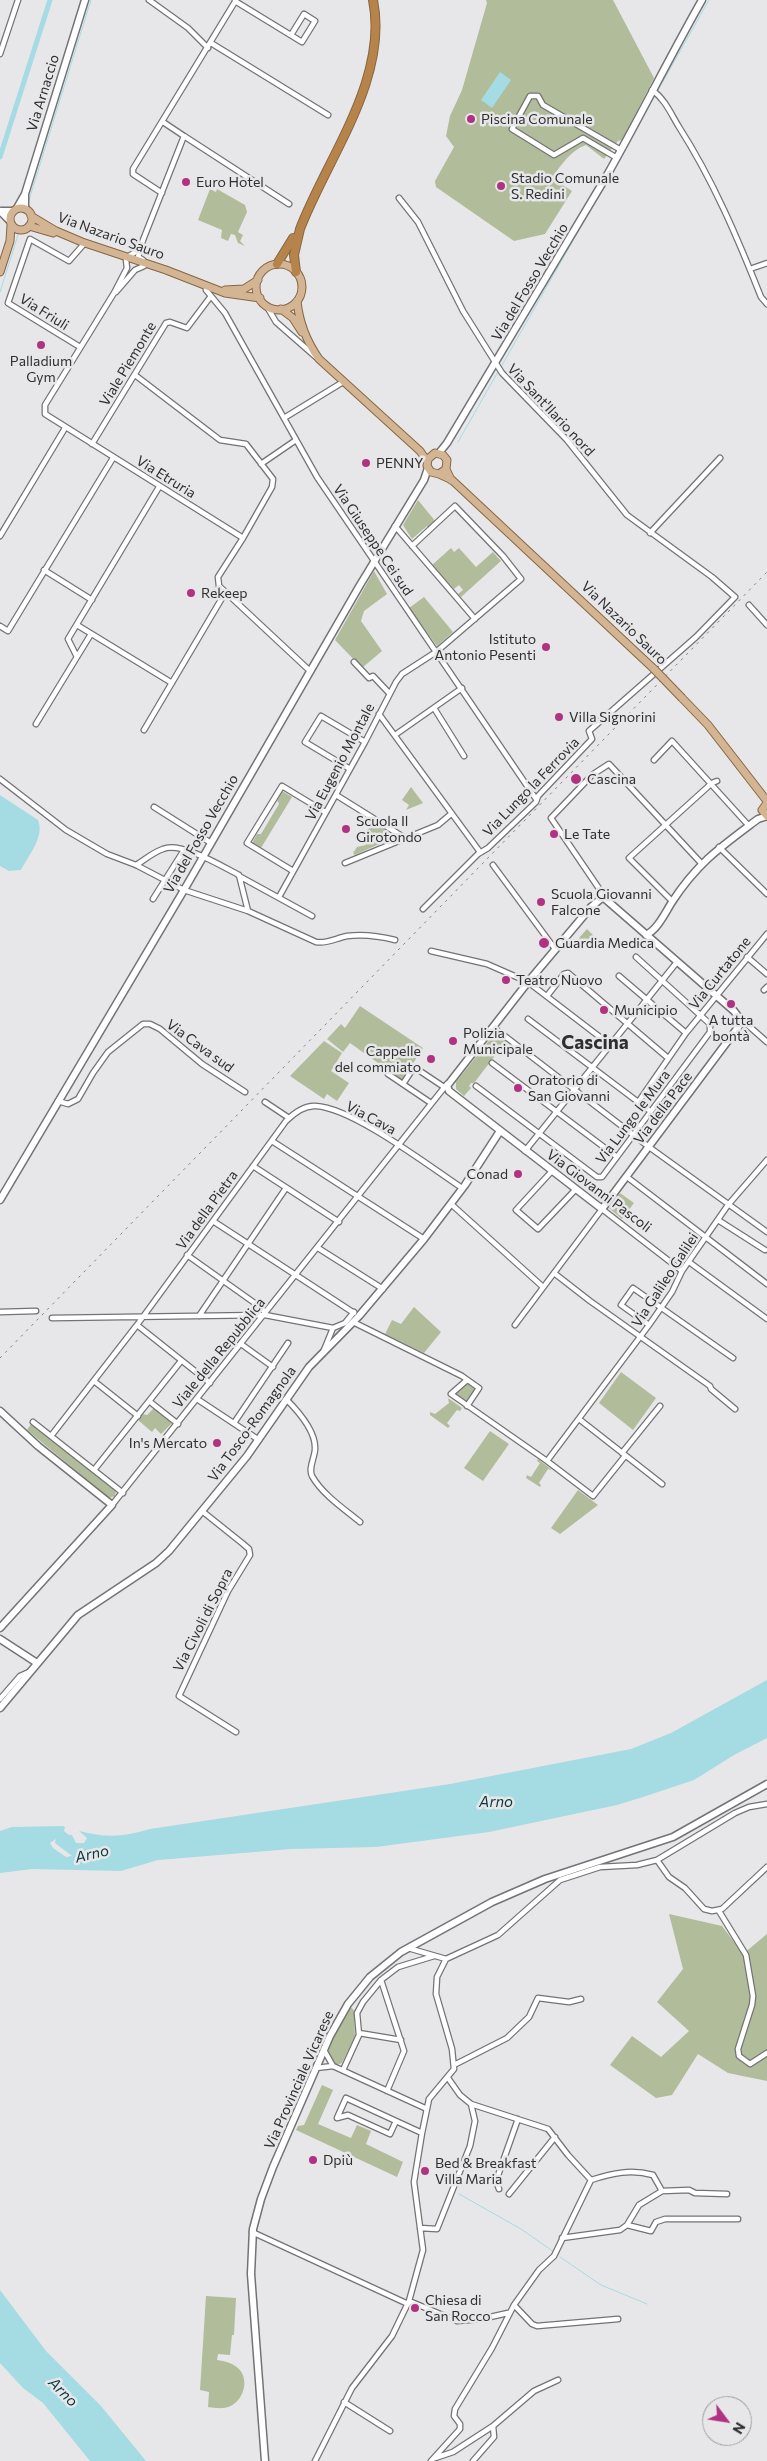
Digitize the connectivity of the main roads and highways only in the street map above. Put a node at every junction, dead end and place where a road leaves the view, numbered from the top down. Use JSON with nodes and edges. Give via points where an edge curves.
{"nodes":[{"id":1,"x":85,"y":0,"type":"edge"},
{"id":2,"x":368,"y":0,"type":"edge"},
{"id":3,"x":373,"y":0,"type":"edge"},
{"id":4,"x":702,"y":0,"type":"edge"},
{"id":5,"x":18,"y":209,"type":"junction"},
{"id":6,"x":0,"y":211,"type":"edge"},
{"id":7,"x":31,"y":216,"type":"junction"},
{"id":8,"x":13,"y":225,"type":"junction"},
{"id":9,"x":29,"y":226,"type":"junction"},
{"id":10,"x":126,"y":258,"type":"junction"},
{"id":11,"x":277,"y":264,"type":"junction"},
{"id":12,"x":0,"y":272,"type":"edge"},
{"id":13,"x":296,"y":272,"type":"junction"},
{"id":14,"x":183,"y":278,"type":"junction"},
{"id":15,"x":258,"y":280,"type":"junction"},
{"id":16,"x":217,"y":290,"type":"junction"},
{"id":17,"x":260,"y":298,"type":"junction"},
{"id":18,"x":297,"y":301,"type":"junction"},
{"id":19,"x":281,"y":309,"type":"junction"},
{"id":20,"x":308,"y":341,"type":"junction"},
{"id":21,"x":447,"y":443,"type":"junction"},
{"id":22,"x":446,"y":458,"type":"junction"},
{"id":23,"x":431,"y":459,"type":"junction"},
{"id":24,"x":446,"y":469,"type":"junction"},
{"id":25,"x":436,"y":473,"type":"junction"},
{"id":26,"x":424,"y":480,"type":"junction"},
{"id":27,"x":452,"y":480,"type":"junction"},
{"id":28,"x":765,"y":806,"type":"edge"},
{"id":29,"x":656,"y":928,"type":"junction"},
{"id":30,"x":646,"y":934,"type":"junction"},
{"id":31,"x":657,"y":944,"type":"junction"},
{"id":32,"x":500,"y":1131,"type":"junction"},
{"id":33,"x":0,"y":1200,"type":"edge"},
{"id":34,"x":602,"y":1209,"type":"joint"},
{"id":35,"x":0,"y":1411,"type":"edge"},
{"id":36,"x":0,"y":1628,"type":"edge"},
{"id":37,"x":0,"y":1639,"type":"edge"},
{"id":38,"x":37,"y":1663,"type":"junction"},
{"id":39,"x":0,"y":1708,"type":"edge"},
{"id":40,"x":767,"y":1784,"type":"edge"},
{"id":41,"x":265,"y":2461,"type":"edge"}],
"edges":[{"from":1,"to":5,"type":"main road","name":"Via Arnaccio"},
{"from":2,"to":11,"type":"highway","via":[[372,42],[364,82],[291,244]]},
{"from":3,"to":13,"type":"highway","via":[[375,38],[368,76],[300,229],[294,255]]},
{"from":4,"to":21,"type":"main road","name":"Via del Fosso Vecchio","via":[[622,150]]},
{"from":5,"to":6,"type":"main road"},
{"from":5,"to":7,"type":"main road"},
{"from":5,"to":8,"type":"main road"},
{"from":6,"to":8,"type":"main road"},
{"from":7,"to":9,"type":"main road"},
{"from":7,"to":10,"type":"main road","name":"Via Nazario Sauro","via":[[72,238]]},
{"from":8,"to":9,"type":"main road"},
{"from":8,"to":12,"type":"main road"},
{"from":9,"to":10,"type":"main road","name":"Via Nazario Sauro"},
{"from":10,"to":14,"type":"main road","name":"Via Nazario Sauro"},
{"from":10,"to":14,"type":"main road","name":"Via Nazario Sauro"},
{"from":11,"to":13,"type":"main road"},
{"from":11,"to":15,"type":"main road","name":"Via Nazario Sauro","via":[[265,270]]},
{"from":13,"to":18,"type":"main road","name":"Via Nazario Sauro","via":[[302,288]]},
{"from":14,"to":16,"type":"main road","name":"Via Nazario Sauro"},
{"from":15,"to":16,"type":"main road","name":"Via Nazario Sauro","via":[[241,290]]},
{"from":15,"to":17,"type":"main road"},
{"from":16,"to":17,"type":"main road","name":"Via Nazario Sauro","via":[[230,295]]},
{"from":17,"to":19,"type":"main road","name":"Via Nazario Sauro","via":[[266,305]]},
{"from":18,"to":19,"type":"main road"},
{"from":18,"to":20,"type":"main road","name":"Via Nazario Sauro"},
{"from":19,"to":20,"type":"main road","name":"Via Nazario Sauro","via":[[293,318]]},
{"from":20,"to":23,"type":"main road","name":"Via Nazario Sauro","via":[[319,359]]},
{"from":21,"to":22,"type":"main road","name":"Via del Fosso Vecchio"},
{"from":21,"to":23,"type":"main road","name":"Via del Fosso Vecchio"},
{"from":22,"to":23,"type":"main road","name":"Via Nazario Sauro"},
{"from":22,"to":24,"type":"main road","name":"Via Nazario Sauro"},
{"from":23,"to":25,"type":"main road","name":"Via Nazario Sauro"},
{"from":23,"to":26,"type":"main road","name":"Via del Fosso Vecchio"},
{"from":24,"to":25,"type":"main road"},
{"from":24,"to":27,"type":"main road","name":"Via Nazario Sauro"},
{"from":25,"to":26,"type":"main road","name":"Via del Fosso Vecchio"},
{"from":25,"to":27,"type":"main road","name":"Via Nazario Sauro"},
{"from":26,"to":33,"type":"main road","name":"Via del Fosso Vecchio"},
{"from":27,"to":28,"type":"main road","name":"Via Nazario Sauro","bridge":true,"via":[[654,669],[708,725]]},
{"from":28,"to":29,"type":"main road","via":[[758,819],[701,863]]},
{"from":29,"to":30,"type":"main road"},
{"from":29,"to":31,"type":"main road"},
{"from":30,"to":31,"type":"main road"},
{"from":30,"to":32,"type":"main road","name":"Via Giovanni Pascoli","via":[[603,897],[528,982],[445,1086]]},
{"from":31,"to":34,"type":"main road","name":"Via della Pace","via":[[742,1020]]},
{"from":32,"to":34,"type":"main road","name":"Via Giovanni Pascoli"},
{"from":32,"to":38,"type":"main road","name":"Via Tosco-Romagnola","via":[[424,1239],[353,1322],[322,1352],[259,1440],[163,1557],[78,1615]]},
{"from":35,"to":36,"type":"main road","name":"Viale della Repubblica","via":[[112,1505]]},
{"from":37,"to":38,"type":"main road"},
{"from":38,"to":39,"type":"main road","name":"Via Tosco-Romagnola"},
{"from":40,"to":41,"type":"main road","name":"Via Provinciale Vicarese","via":[[681,1833],[526,1886],[407,1948],[382,1966],[358,1991],[338,2019],[324,2049],[265,2189],[252,2232],[251,2274]]}]}
